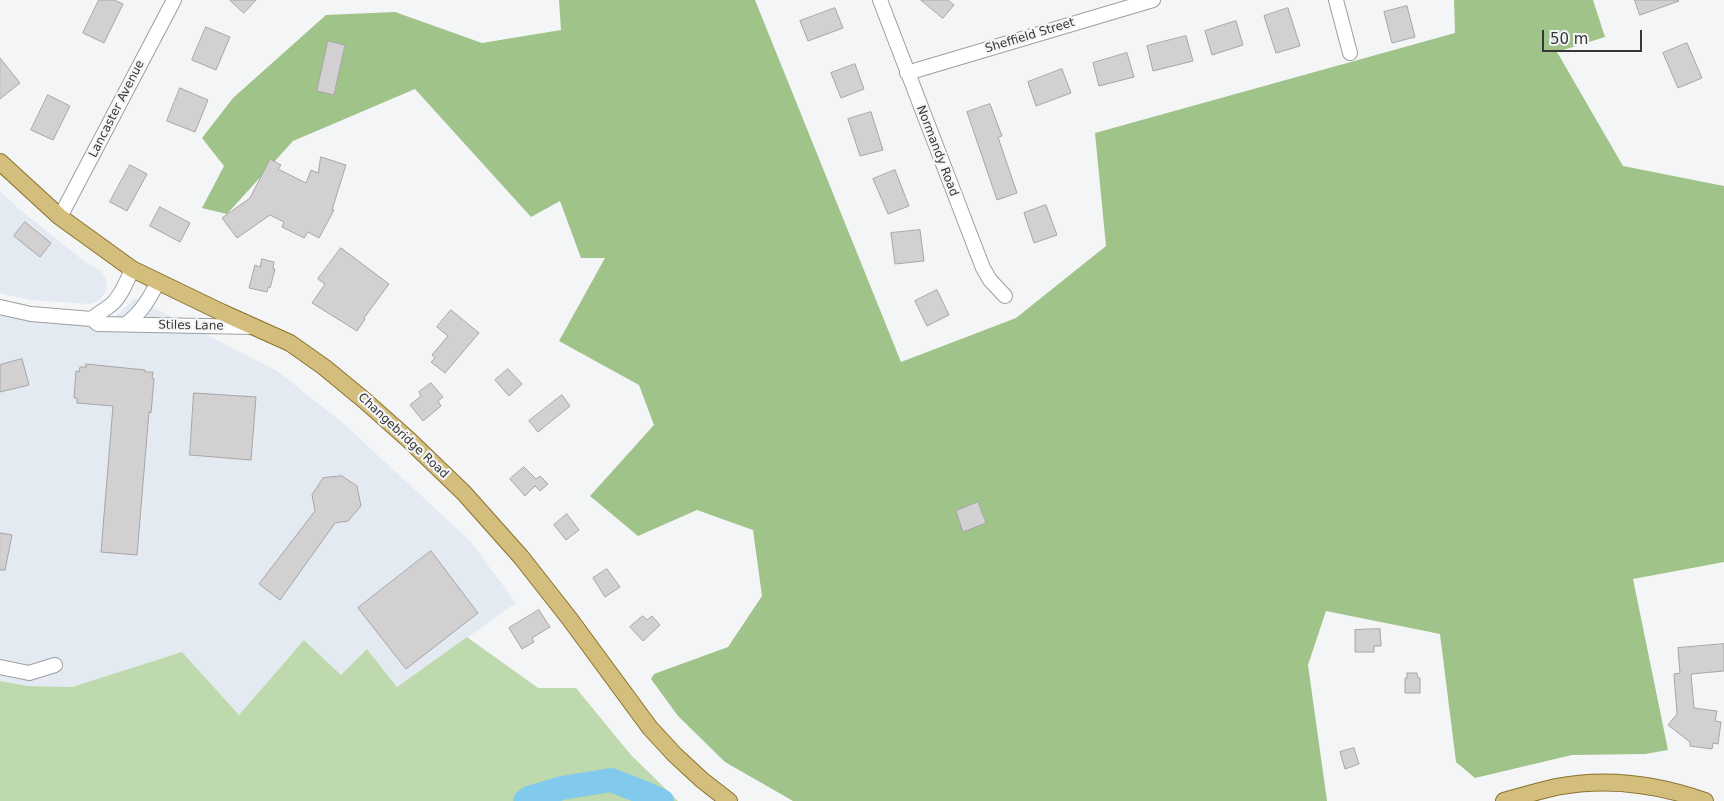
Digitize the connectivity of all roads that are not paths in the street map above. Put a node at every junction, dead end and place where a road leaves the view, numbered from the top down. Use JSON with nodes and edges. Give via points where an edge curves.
{"nodes":[{"id":1,"x":174,"y":0,"type":"edge"},
{"id":2,"x":880,"y":0,"type":"edge"},
{"id":3,"x":1153,"y":0,"type":"edge"},
{"id":4,"x":1336,"y":0,"type":"edge"},
{"id":5,"x":1350,"y":53,"type":"dead end"},
{"id":6,"x":907,"y":73,"type":"junction"},
{"id":7,"x":0,"y":162,"type":"edge"},
{"id":8,"x":60,"y":217,"type":"junction"},
{"id":9,"x":132,"y":269,"type":"junction"},
{"id":10,"x":158,"y":282,"type":"junction"},
{"id":11,"x":1005,"y":296,"type":"dead end"},
{"id":12,"x":0,"y":307,"type":"edge"},
{"id":13,"x":92,"y":319,"type":"junction"},
{"id":14,"x":126,"y":324,"type":"junction"},
{"id":15,"x":255,"y":328,"type":"junction"},
{"id":16,"x":55,"y":665,"type":"dead end"},
{"id":17,"x":0,"y":667,"type":"edge"},
{"id":18,"x":729,"y":801,"type":"edge"},
{"id":19,"x":1504,"y":801,"type":"edge"},
{"id":20,"x":1705,"y":801,"type":"edge"}],
"edges":[{"from":1,"to":8,"type":"street","name":"Lancaster Avenue"},
{"from":2,"to":6,"type":"street","name":"Normandy Road"},
{"from":3,"to":6,"type":"street","name":"Sheffield Street"},
{"from":4,"to":5,"type":"street"},
{"from":6,"to":11,"type":"street","name":"Normandy Road","via":[[983,268]]},
{"from":7,"to":8,"type":"main road","name":"Changebridge Road"},
{"from":8,"to":9,"type":"main road","name":"Changebridge Road"},
{"from":9,"to":10,"type":"main road","name":"Changebridge Road"},
{"from":9,"to":13,"type":"street","via":[[113,303]]},
{"from":10,"to":14,"type":"street","name":"Stiles Lane","via":[[148,302]]},
{"from":10,"to":15,"type":"main road","name":"Changebridge Road"},
{"from":12,"to":13,"type":"street","name":"Stiles Lane","via":[[30,314]]},
{"from":13,"to":14,"type":"street","name":"Stiles Lane","via":[[98,324]]},
{"from":14,"to":15,"type":"street","name":"Stiles Lane"},
{"from":15,"to":18,"type":"main road","name":"Changebridge Road","via":[[290,343],[324,367],[409,440],[464,493],[521,557],[650,728],[695,774]]},
{"from":16,"to":17,"type":"street","via":[[29,673]]},
{"from":19,"to":20,"type":"main road","via":[[1557,787],[1612,782],[1666,789]]}]}
